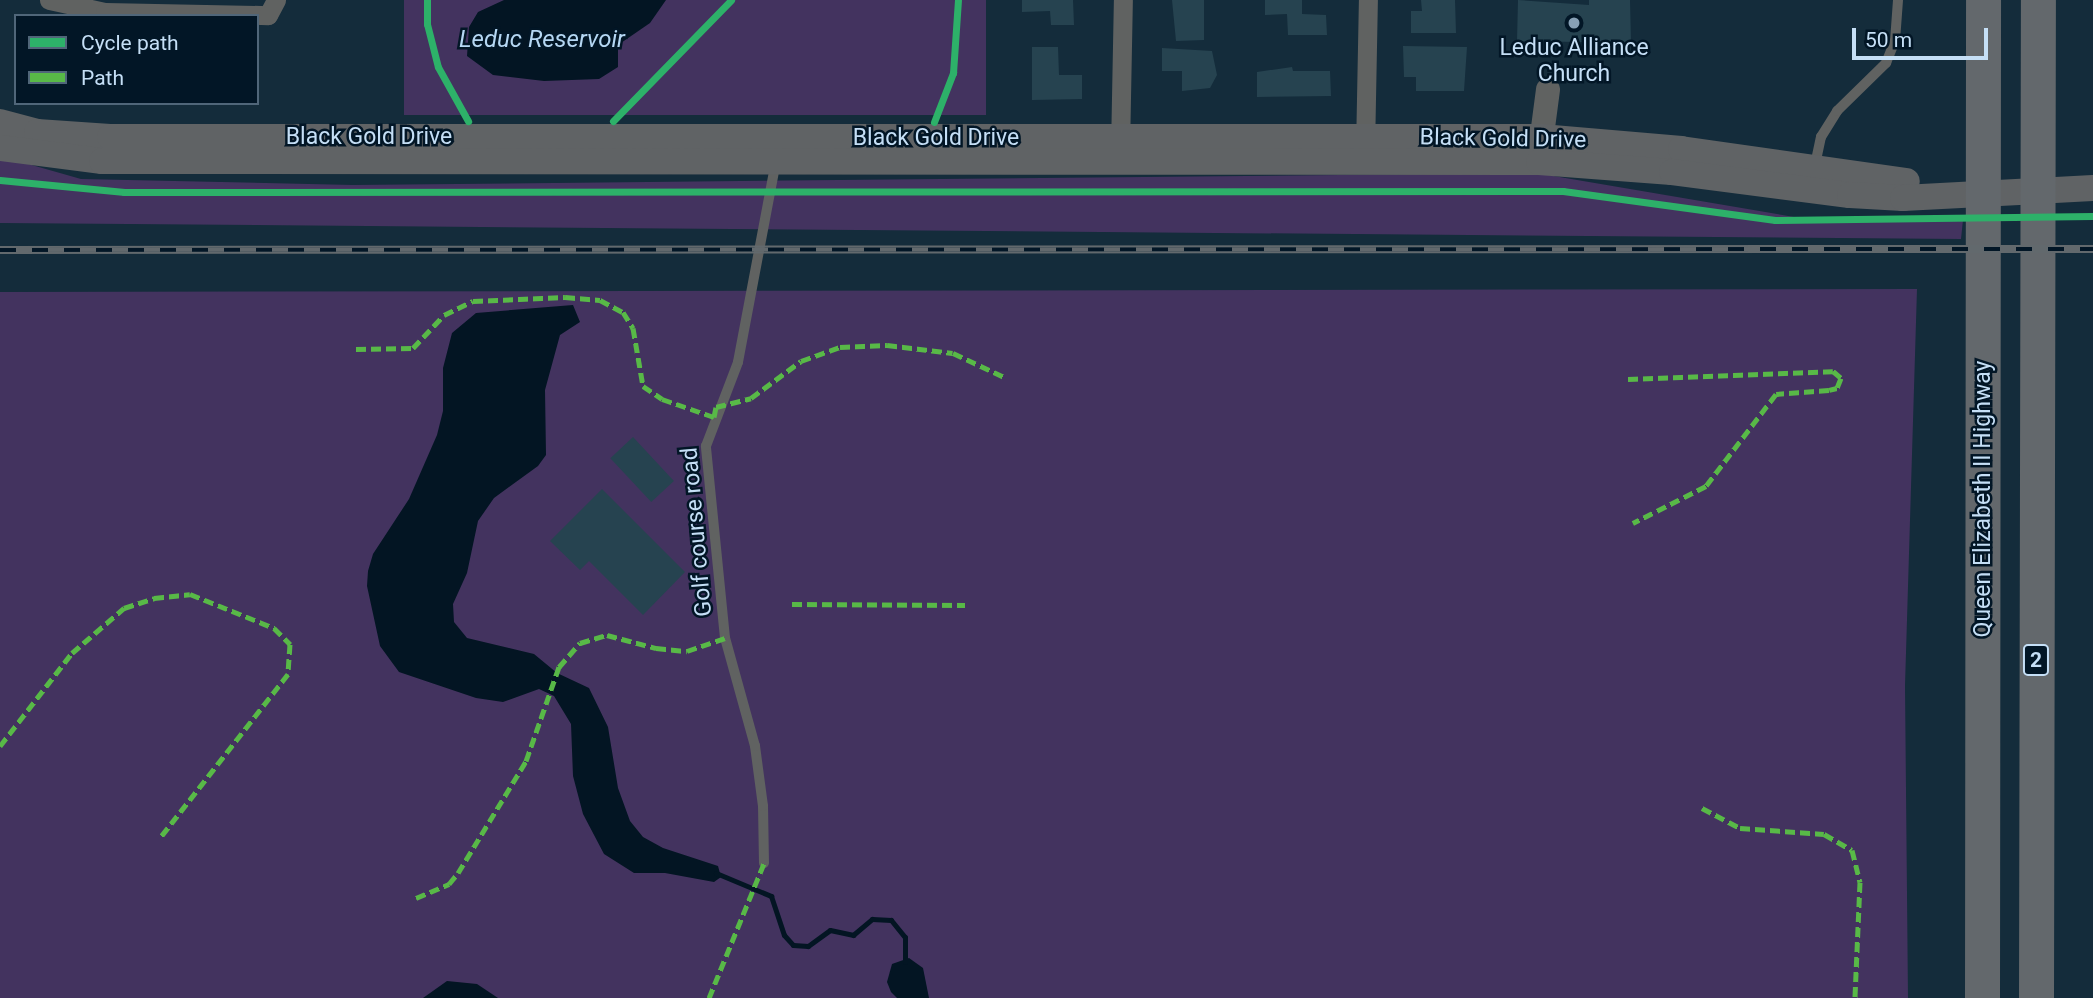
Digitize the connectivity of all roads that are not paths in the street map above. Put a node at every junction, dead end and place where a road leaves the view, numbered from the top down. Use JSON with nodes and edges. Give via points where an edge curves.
{"nodes":[{"id":1,"x":49,"y":0,"type":"edge"},
{"id":2,"x":276,"y":0,"type":"edge"},
{"id":3,"x":1123,"y":0,"type":"edge"},
{"id":4,"x":1368,"y":0,"type":"edge"},
{"id":5,"x":1898,"y":0,"type":"edge"},
{"id":6,"x":1983,"y":0,"type":"edge"},
{"id":7,"x":2038,"y":0,"type":"edge"},
{"id":8,"x":214,"y":14,"type":"edge"},
{"id":9,"x":259,"y":15,"type":"edge"},
{"id":10,"x":1548,"y":90,"type":"dead end"},
{"id":11,"x":0,"y":122,"type":"edge"},
{"id":12,"x":0,"y":148,"type":"edge"},
{"id":13,"x":1120,"y":149,"type":"junction"},
{"id":14,"x":1364,"y":150,"type":"junction"},
{"id":15,"x":1540,"y":150,"type":"junction"},
{"id":16,"x":776,"y":161,"type":"junction"},
{"id":17,"x":1814,"y":179,"type":"junction"},
{"id":18,"x":2093,"y":188,"type":"edge"},
{"id":19,"x":1982,"y":752,"type":"junction"},
{"id":20,"x":764,"y":863,"type":"dead end"},
{"id":21,"x":1961,"y":998,"type":"edge"},
{"id":22,"x":1982,"y":998,"type":"edge"},
{"id":23,"x":2036,"y":998,"type":"edge"}],
"edges":[{"from":1,"to":8,"type":"street","via":[[105,12]]},
{"from":2,"to":9,"type":"street","via":[[268,15]]},
{"from":3,"to":13,"type":"street"},
{"from":4,"to":14,"type":"street"},
{"from":5,"to":17,"type":"lane","via":[[1895,41],[1886,64],[1837,111],[1821,137]]},
{"from":6,"to":19,"type":"highway","name":"Queen Elizabeth II Highway"},
{"from":7,"to":23,"type":"highway","number":"2"},
{"from":10,"to":15,"type":"street"},
{"from":11,"to":13,"type":"main road","name":"Black Gold Drive","via":[[37,132],[110,137]]},
{"from":12,"to":16,"type":"main road","name":"Black Gold Drive","via":[[102,161]]},
{"from":13,"to":14,"type":"main road","name":"Black Gold Drive"},
{"from":13,"to":16,"type":"main road","name":"Black Gold Drive"},
{"from":14,"to":15,"type":"main road","name":"Black Gold Drive"},
{"from":15,"to":17,"type":"main road","name":"Black Gold Drive"},
{"from":16,"to":20,"type":"lane","name":"Golf course road","via":[[738,362],[706,446],[725,638],[755,746]]},
{"from":17,"to":18,"type":"main road","name":"Black Gold Drive","via":[[1903,198]]},
{"from":19,"to":21,"type":"highway","via":[[1966,870]]},
{"from":19,"to":22,"type":"highway","name":"Queen Elizabeth II Highway"}]}
